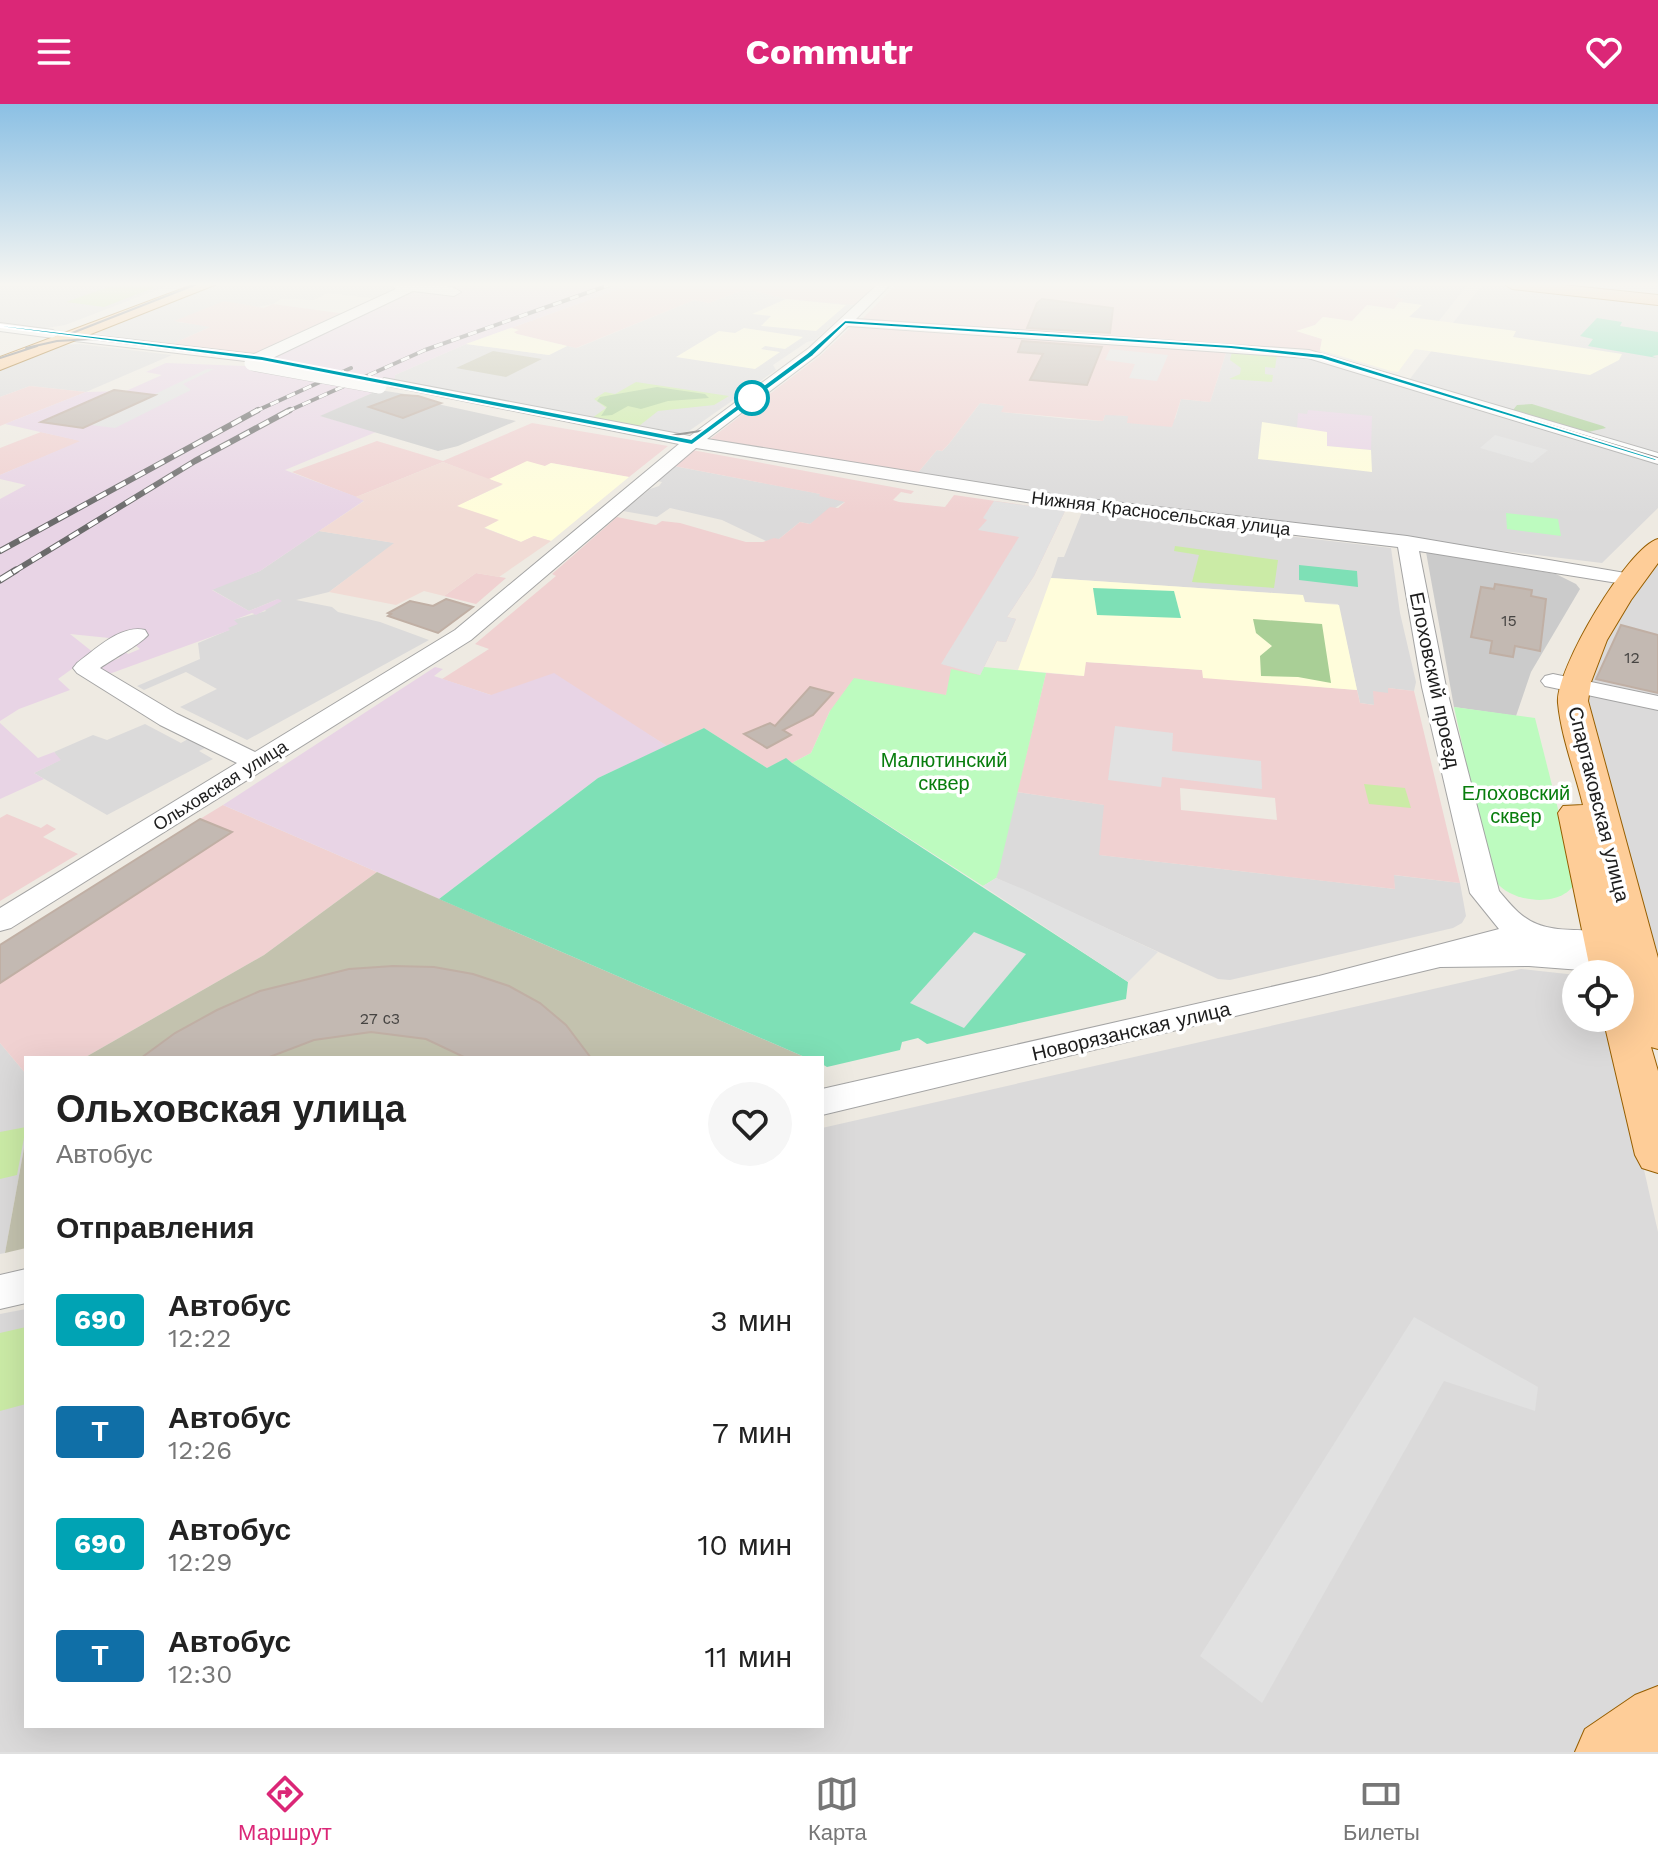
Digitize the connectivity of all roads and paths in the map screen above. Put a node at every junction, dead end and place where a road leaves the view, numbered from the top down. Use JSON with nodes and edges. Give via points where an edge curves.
{"nodes":[{"id":1,"x":262,"y":361,"type":"edge"},
{"id":2,"x":802,"y":361,"type":"edge"},
{"id":3,"x":1332,"y":361,"type":"edge"},
{"id":4,"x":692,"y":442,"type":"junction"},
{"id":5,"x":1658,"y":459,"type":"edge"},
{"id":6,"x":1658,"y":520,"type":"edge"},
{"id":7,"x":1407,"y":542,"type":"junction"},
{"id":8,"x":1658,"y":547,"type":"edge"},
{"id":9,"x":1619,"y":577,"type":"junction"},
{"id":10,"x":137,"y":635,"type":"dead end"},
{"id":11,"x":1564,"y":683,"type":"junction"},
{"id":12,"x":1658,"y":703,"type":"edge"},
{"id":13,"x":257,"y":763,"type":"junction"},
{"id":14,"x":0,"y":921,"type":"edge"},
{"id":15,"x":1534,"y":935,"type":"junction"},
{"id":16,"x":1440,"y":957,"type":"junction"},
{"id":17,"x":1614,"y":958,"type":"edge"},
{"id":18,"x":1627,"y":1032,"type":"edge"},
{"id":19,"x":1658,"y":1034,"type":"edge"},
{"id":20,"x":824,"y":1102,"type":"edge"},
{"id":21,"x":1658,"y":1155,"type":"edge"},
{"id":22,"x":24,"y":1286,"type":"edge"},
{"id":23,"x":0,"y":1292,"type":"edge"},
{"id":24,"x":1658,"y":1718,"type":"edge"},
{"id":25,"x":1608,"y":1752,"type":"edge"}],
"edges":[{"from":1,"to":4,"type":"street","name":"Нижняя Красносельская улица","bridge":true,"via":[[530,418]]},
{"from":2,"to":4,"type":"street","name":"Ольховская улица"},
{"from":3,"to":5,"type":"street"},
{"from":4,"to":7,"type":"street","name":"Нижняя Красносельская улица","via":[[985,491]]},
{"from":4,"to":13,"type":"street","name":"Ольховская улица","via":[[463,635]]},
{"from":6,"to":9,"type":"main road"},
{"from":7,"to":9,"type":"street","name":"Нижняя Красносельская улица"},
{"from":7,"to":15,"type":"street","name":"Елоховский проезд","via":[[1434,687],[1485,893],[1508,921]]},
{"from":8,"to":9,"type":"main road"},
{"from":9,"to":11,"type":"main road","via":[[1585,611]]},
{"from":10,"to":13,"type":"street","via":[[85,668],[167,720]]},
{"from":11,"to":12,"type":"street"},
{"from":11,"to":17,"type":"main road","name":"Спартаковская улица","via":[[1573,701]]},
{"from":13,"to":14,"type":"street","name":"Ольховская улица"},
{"from":15,"to":16,"type":"street","name":"Новорязанская улица","via":[[1499,939]]},
{"from":15,"to":17,"type":"street","name":"Новорязанская улица"},
{"from":16,"to":17,"type":"street","name":"Новорязанская улица"},
{"from":16,"to":20,"type":"street","name":"Новорязанская улица"},
{"from":17,"to":19,"type":"main road","name":"Спартаковская улица"},
{"from":18,"to":21,"type":"main road"},
{"from":22,"to":23,"type":"street"},
{"from":24,"to":25,"type":"main road"}]}
